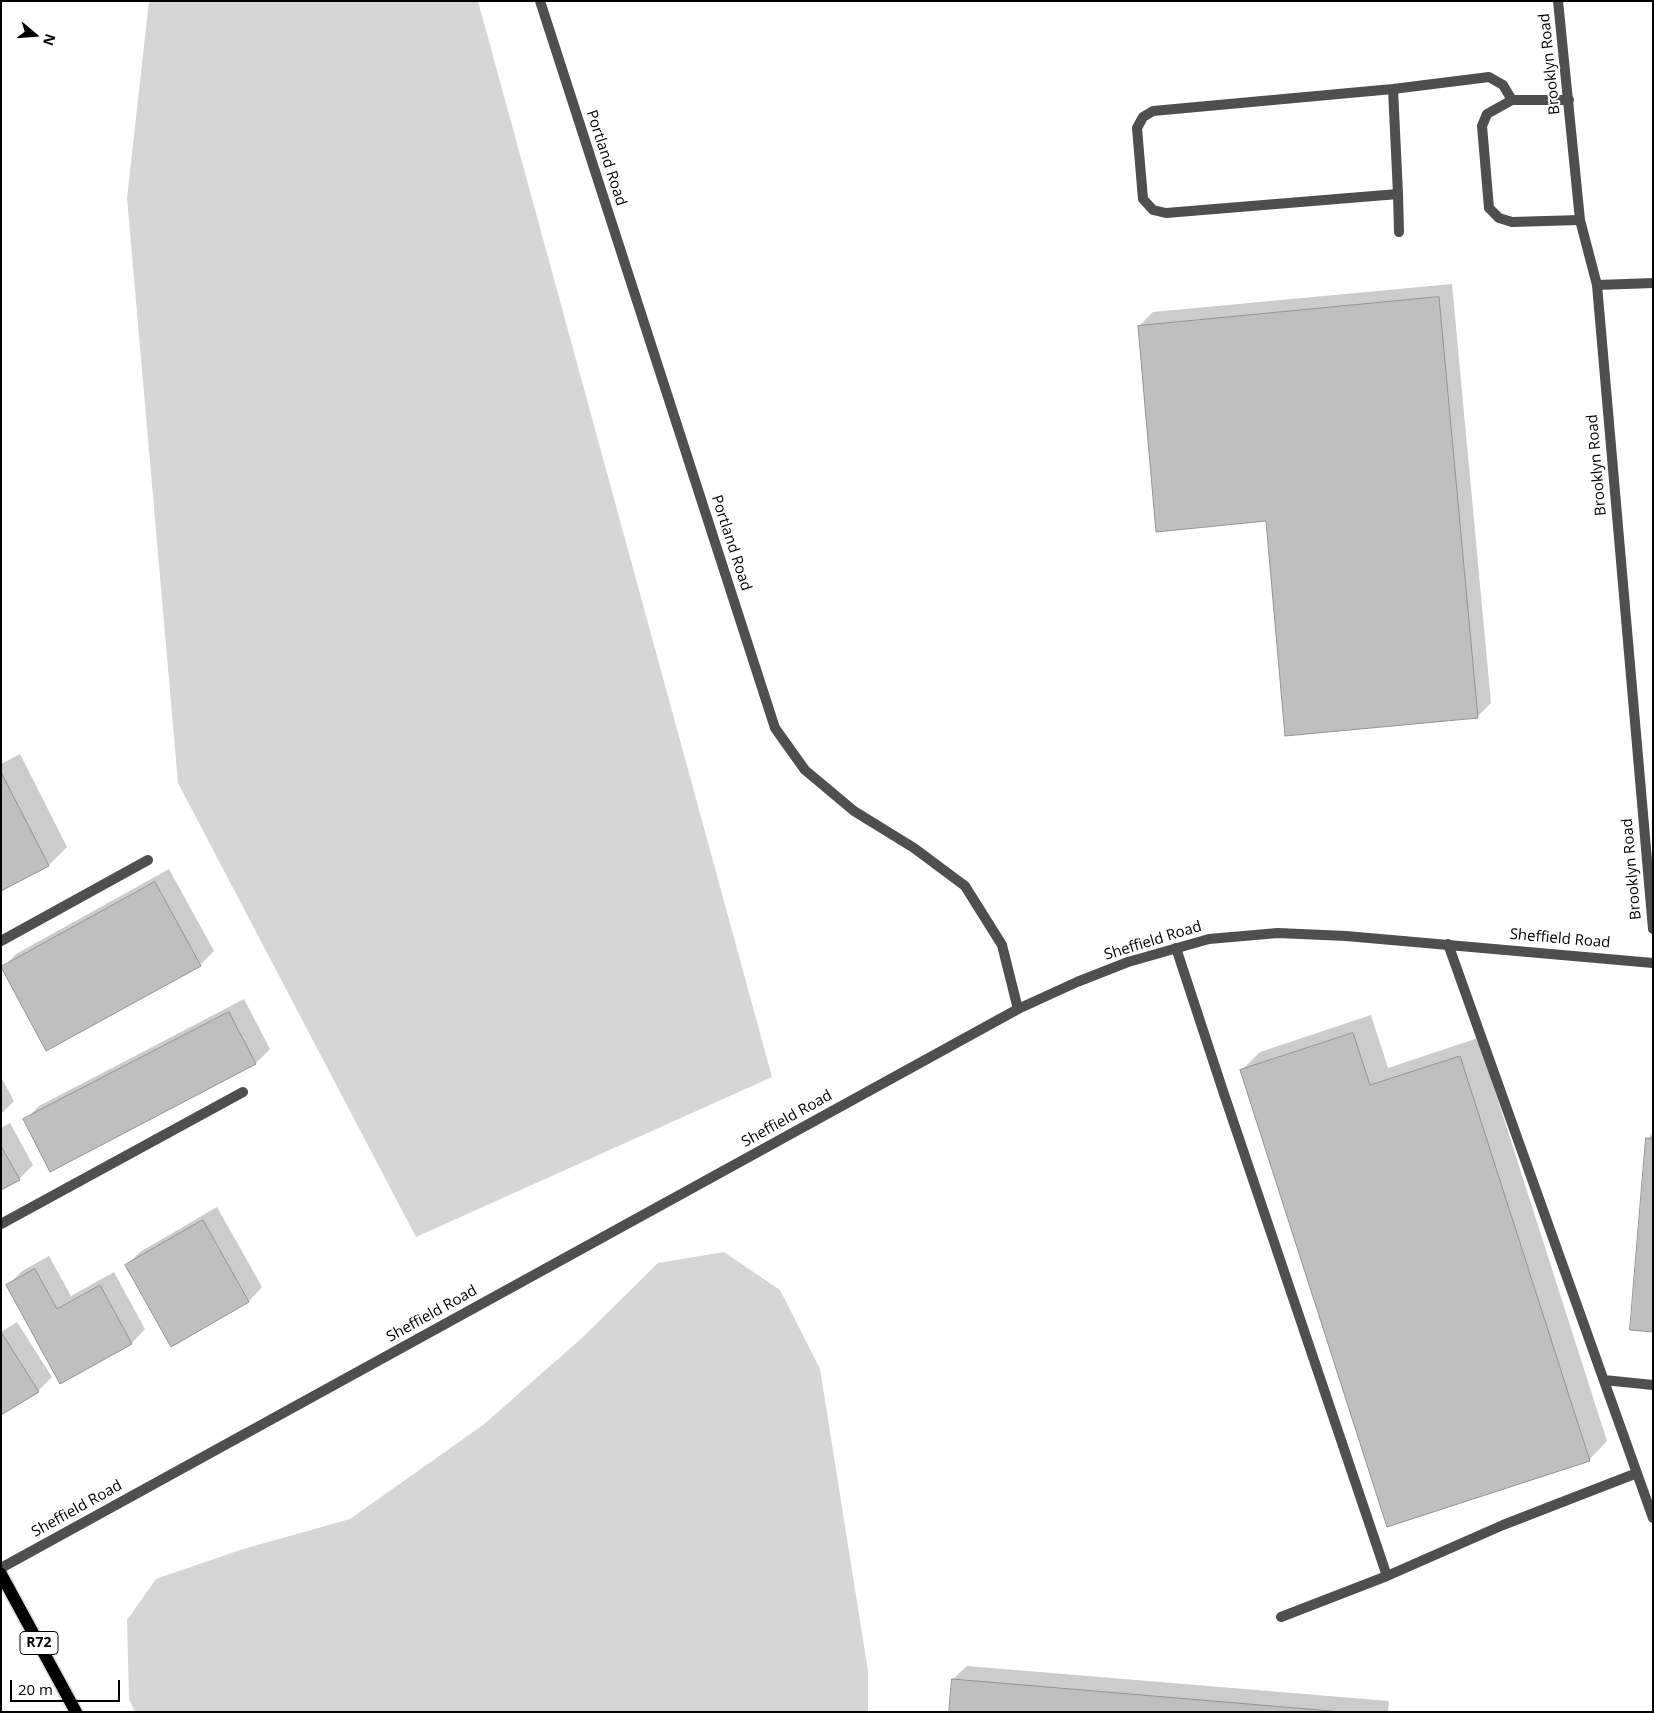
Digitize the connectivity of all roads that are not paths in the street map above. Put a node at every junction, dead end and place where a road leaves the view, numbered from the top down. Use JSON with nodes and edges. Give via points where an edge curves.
{"nodes":[{"id":1,"x":540,"y":1,"type":"edge"},
{"id":2,"x":1558,"y":1,"type":"edge"},
{"id":3,"x":1393,"y":89,"type":"junction"},
{"id":4,"x":1512,"y":100,"type":"junction"},
{"id":5,"x":1569,"y":100,"type":"junction"},
{"id":6,"x":1398,"y":194,"type":"junction"},
{"id":7,"x":1580,"y":220,"type":"junction"},
{"id":8,"x":1399,"y":232,"type":"dead end"},
{"id":9,"x":1653,"y":283,"type":"edge"},
{"id":10,"x":1597,"y":285,"type":"junction"},
{"id":11,"x":148,"y":860,"type":"dead end"},
{"id":12,"x":1653,"y":929,"type":"edge"},
{"id":13,"x":1,"y":941,"type":"edge"},
{"id":14,"x":1448,"y":944,"type":"junction"},
{"id":15,"x":1176,"y":948,"type":"junction"},
{"id":16,"x":1653,"y":963,"type":"edge"},
{"id":17,"x":1018,"y":1009,"type":"junction"},
{"id":18,"x":243,"y":1092,"type":"dead end"},
{"id":19,"x":1,"y":1224,"type":"edge"},
{"id":20,"x":1604,"y":1380,"type":"junction"},
{"id":21,"x":1653,"y":1384,"type":"edge"},
{"id":22,"x":1637,"y":1473,"type":"junction"},
{"id":23,"x":1653,"y":1518,"type":"edge"},
{"id":24,"x":1,"y":1568,"type":"edge"},
{"id":25,"x":1,"y":1574,"type":"edge"},
{"id":26,"x":1387,"y":1576,"type":"junction"},
{"id":27,"x":1281,"y":1618,"type":"dead end"},
{"id":28,"x":76,"y":1712,"type":"edge"}],
"edges":[{"from":1,"to":17,"type":"street","name":"Portland Road","via":[[774,728],[805,770],[854,811],[914,848],[965,886],[1002,945]]},
{"from":2,"to":5,"type":"street","name":"Brooklyn Road"},
{"from":3,"to":4,"type":"street","via":[[1489,77],[1503,84]]},
{"from":3,"to":6,"type":"street"},
{"from":3,"to":6,"type":"street","via":[[1153,111],[1143,117],[1137,128],[1143,200],[1153,210],[1166,213]]},
{"from":4,"to":5,"type":"street"},
{"from":4,"to":7,"type":"street","via":[[1487,114],[1482,126],[1489,208],[1499,218],[1512,222]]},
{"from":5,"to":7,"type":"street","name":"Brooklyn Road"},
{"from":6,"to":8,"type":"street"},
{"from":7,"to":10,"type":"street","name":"Brooklyn Road"},
{"from":9,"to":10,"type":"street"},
{"from":10,"to":12,"type":"street","name":"Brooklyn Road"},
{"from":11,"to":13,"type":"street"},
{"from":14,"to":15,"type":"street","name":"Sheffield Road","via":[[1278,933],[1209,939]]},
{"from":14,"to":16,"type":"street","name":"Sheffield Road"},
{"from":14,"to":20,"type":"street"},
{"from":15,"to":17,"type":"street","name":"Sheffield Road","via":[[1128,962]]},
{"from":15,"to":26,"type":"street"},
{"from":17,"to":24,"type":"street","name":"Sheffield Road"},
{"from":18,"to":19,"type":"street"},
{"from":20,"to":21,"type":"street"},
{"from":20,"to":22,"type":"street"},
{"from":22,"to":23,"type":"street"},
{"from":22,"to":26,"type":"street","via":[[1503,1525]]},
{"from":25,"to":28,"type":"main road","number":"R72"},
{"from":26,"to":27,"type":"street"}]}
